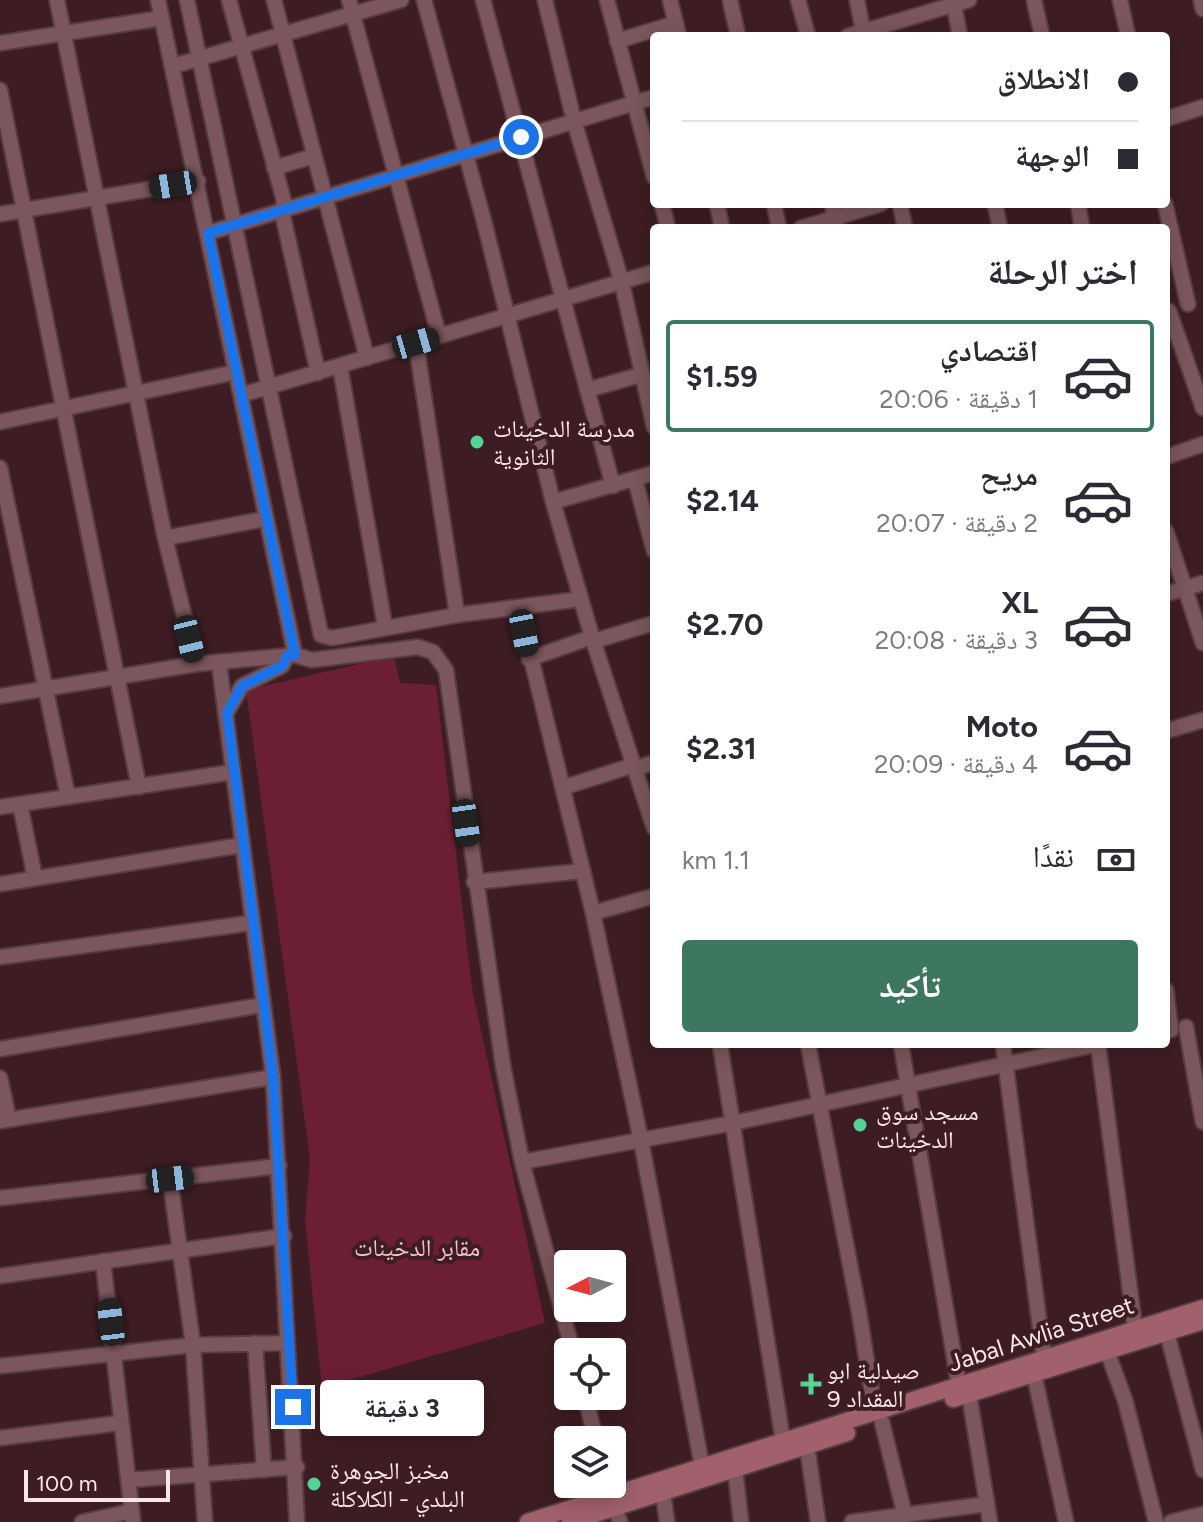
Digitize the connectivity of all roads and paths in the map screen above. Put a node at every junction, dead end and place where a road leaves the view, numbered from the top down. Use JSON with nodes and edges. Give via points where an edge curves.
{"nodes":[{"id":1,"x":57,"y":0,"type":"edge"},
{"id":2,"x":158,"y":0,"type":"edge"},
{"id":3,"x":187,"y":0,"type":"edge"},
{"id":4,"x":229,"y":0,"type":"edge"},
{"id":5,"x":274,"y":0,"type":"edge"},
{"id":6,"x":401,"y":0,"type":"edge"},
{"id":7,"x":424,"y":0,"type":"edge"},
{"id":8,"x":483,"y":0,"type":"edge"},
{"id":9,"x":545,"y":0,"type":"edge"},
{"id":10,"x":607,"y":0,"type":"edge"},
{"id":11,"x":670,"y":0,"type":"edge"},
{"id":12,"x":730,"y":0,"type":"edge"},
{"id":13,"x":798,"y":0,"type":"edge"},
{"id":14,"x":857,"y":0,"type":"edge"},
{"id":15,"x":969,"y":0,"type":"edge"},
{"id":16,"x":1034,"y":0,"type":"edge"},
{"id":17,"x":1120,"y":0,"type":"edge"},
{"id":18,"x":1201,"y":0,"type":"edge"},
{"id":19,"x":953,"y":2,"type":"edge"},
{"id":20,"x":351,"y":7,"type":"edge"},
{"id":21,"x":1203,"y":9,"type":"edge"},
{"id":22,"x":162,"y":18,"type":"junction"},
{"id":23,"x":677,"y":30,"type":"edge"},
{"id":24,"x":737,"y":32,"type":"edge"},
{"id":25,"x":807,"y":32,"type":"edge"},
{"id":26,"x":864,"y":32,"type":"edge"},
{"id":27,"x":870,"y":32,"type":"edge"},
{"id":28,"x":959,"y":32,"type":"edge"},
{"id":29,"x":1041,"y":32,"type":"edge"},
{"id":30,"x":1127,"y":32,"type":"edge"},
{"id":31,"x":65,"y":34,"type":"junction"},
{"id":32,"x":284,"y":35,"type":"junction"},
{"id":33,"x":650,"y":35,"type":"edge"},
{"id":34,"x":617,"y":41,"type":"junction"},
{"id":35,"x":0,"y":43,"type":"edge"},
{"id":36,"x":242,"y":49,"type":"junction"},
{"id":37,"x":200,"y":60,"type":"junction"},
{"id":38,"x":173,"y":66,"type":"junction"},
{"id":39,"x":0,"y":90,"type":"edge"},
{"id":40,"x":650,"y":98,"type":"edge"},
{"id":41,"x":633,"y":103,"type":"junction"},
{"id":42,"x":1203,"y":107,"type":"edge"},
{"id":43,"x":1170,"y":118,"type":"edge"},
{"id":44,"x":574,"y":121,"type":"junction"},
{"id":45,"x":521,"y":137,"type":"junction"},
{"id":46,"x":465,"y":153,"type":"junction"},
{"id":47,"x":314,"y":156,"type":"junction"},
{"id":48,"x":650,"y":163,"type":"edge"},
{"id":49,"x":274,"y":168,"type":"junction"},
{"id":50,"x":397,"y":175,"type":"junction"},
{"id":51,"x":198,"y":181,"type":"junction"},
{"id":52,"x":98,"y":197,"type":"junction"},
{"id":53,"x":325,"y":198,"type":"junction"},
{"id":54,"x":867,"y":208,"type":"edge"},
{"id":55,"x":25,"y":211,"type":"junction"},
{"id":56,"x":282,"y":212,"type":"junction"},
{"id":57,"x":0,"y":214,"type":"edge"},
{"id":58,"x":835,"y":217,"type":"edge"},
{"id":59,"x":813,"y":224,"type":"edge"},
{"id":60,"x":234,"y":226,"type":"junction"},
{"id":61,"x":1170,"y":226,"type":"edge"},
{"id":62,"x":208,"y":233,"type":"junction"},
{"id":63,"x":650,"y":273,"type":"edge"},
{"id":64,"x":622,"y":283,"type":"junction"},
{"id":65,"x":1203,"y":299,"type":"edge"},
{"id":66,"x":565,"y":300,"type":"junction"},
{"id":67,"x":1188,"y":304,"type":"junction"},
{"id":68,"x":1170,"y":311,"type":"edge"},
{"id":69,"x":1170,"y":317,"type":"edge"},
{"id":70,"x":508,"y":319,"type":"junction"},
{"id":71,"x":439,"y":336,"type":"junction"},
{"id":72,"x":416,"y":343,"type":"junction"},
{"id":73,"x":367,"y":358,"type":"junction"},
{"id":74,"x":340,"y":366,"type":"junction"},
{"id":75,"x":236,"y":372,"type":"junction"},
{"id":76,"x":318,"y":373,"type":"junction"},
{"id":77,"x":640,"y":375,"type":"junction"},
{"id":78,"x":270,"y":388,"type":"junction"},
{"id":79,"x":587,"y":390,"type":"junction"},
{"id":80,"x":135,"y":393,"type":"junction"},
{"id":81,"x":241,"y":395,"type":"junction"},
{"id":82,"x":63,"y":407,"type":"junction"},
{"id":83,"x":1203,"y":408,"type":"edge"},
{"id":84,"x":650,"y":412,"type":"edge"},
{"id":85,"x":0,"y":422,"type":"edge"},
{"id":86,"x":1203,"y":444,"type":"edge"},
{"id":87,"x":1170,"y":456,"type":"edge"},
{"id":88,"x":0,"y":468,"type":"edge"},
{"id":89,"x":650,"y":474,"type":"edge"},
{"id":90,"x":635,"y":479,"type":"junction"},
{"id":91,"x":613,"y":486,"type":"junction"},
{"id":92,"x":553,"y":502,"type":"junction"},
{"id":93,"x":265,"y":519,"type":"junction"},
{"id":94,"x":650,"y":536,"type":"edge"},
{"id":95,"x":165,"y":538,"type":"junction"},
{"id":96,"x":1170,"y":542,"type":"edge"},
{"id":97,"x":1203,"y":583,"type":"edge"},
{"id":98,"x":1186,"y":588,"type":"junction"},
{"id":99,"x":1170,"y":593,"type":"edge"},
{"id":100,"x":581,"y":599,"type":"junction"},
{"id":101,"x":519,"y":608,"type":"junction"},
{"id":102,"x":457,"y":615,"type":"junction"},
{"id":103,"x":650,"y":624,"type":"edge"},
{"id":104,"x":385,"y":627,"type":"junction"},
{"id":105,"x":593,"y":639,"type":"junction"},
{"id":106,"x":1203,"y":643,"type":"edge"},
{"id":107,"x":291,"y":655,"type":"junction"},
{"id":108,"x":529,"y":659,"type":"junction"},
{"id":109,"x":219,"y":663,"type":"junction"},
{"id":110,"x":196,"y":664,"type":"junction"},
{"id":111,"x":119,"y":676,"type":"junction"},
{"id":112,"x":45,"y":689,"type":"junction"},
{"id":113,"x":0,"y":696,"type":"edge"},
{"id":114,"x":227,"y":713,"type":"junction"},
{"id":115,"x":1203,"y":720,"type":"edge"},
{"id":116,"x":1170,"y":730,"type":"edge"},
{"id":117,"x":650,"y":763,"type":"edge"},
{"id":118,"x":635,"y":767,"type":"junction"},
{"id":119,"x":233,"y":772,"type":"junction"},
{"id":120,"x":139,"y":787,"type":"junction"},
{"id":121,"x":565,"y":787,"type":"junction"},
{"id":122,"x":68,"y":797,"type":"junction"},
{"id":123,"x":20,"y":804,"type":"junction"},
{"id":124,"x":0,"y":807,"type":"edge"},
{"id":125,"x":650,"y":815,"type":"edge"},
{"id":126,"x":242,"y":845,"type":"junction"},
{"id":127,"x":583,"y":871,"type":"junction"},
{"id":128,"x":35,"y":878,"type":"junction"},
{"id":129,"x":474,"y":882,"type":"junction"},
{"id":130,"x":0,"y":884,"type":"edge"},
{"id":131,"x":650,"y":897,"type":"edge"},
{"id":132,"x":593,"y":913,"type":"junction"},
{"id":133,"x":251,"y":923,"type":"junction"},
{"id":134,"x":0,"y":957,"type":"edge"},
{"id":135,"x":262,"y":1005,"type":"junction"},
{"id":136,"x":1170,"y":1010,"type":"edge"},
{"id":137,"x":1203,"y":1024,"type":"edge"},
{"id":138,"x":1174,"y":1030,"type":"edge"},
{"id":139,"x":721,"y":1048,"type":"edge"},
{"id":140,"x":809,"y":1048,"type":"edge"},
{"id":141,"x":902,"y":1048,"type":"edge"},
{"id":142,"x":1004,"y":1048,"type":"edge"},
{"id":143,"x":1079,"y":1048,"type":"edge"},
{"id":144,"x":1099,"y":1048,"type":"edge"},
{"id":145,"x":0,"y":1049,"type":"edge"},
{"id":146,"x":1006,"y":1063,"type":"junction"},
{"id":147,"x":273,"y":1077,"type":"junction"},
{"id":148,"x":0,"y":1078,"type":"edge"},
{"id":149,"x":907,"y":1084,"type":"junction"},
{"id":150,"x":818,"y":1103,"type":"junction"},
{"id":151,"x":5,"y":1120,"type":"edge"},
{"id":152,"x":1203,"y":1122,"type":"edge"},
{"id":153,"x":733,"y":1123,"type":"junction"},
{"id":154,"x":641,"y":1140,"type":"junction"},
{"id":155,"x":522,"y":1162,"type":"junction"},
{"id":156,"x":279,"y":1166,"type":"junction"},
{"id":157,"x":170,"y":1179,"type":"junction"},
{"id":158,"x":0,"y":1198,"type":"edge"},
{"id":159,"x":284,"y":1236,"type":"junction"},
{"id":160,"x":180,"y":1249,"type":"junction"},
{"id":161,"x":103,"y":1261,"type":"junction"},
{"id":162,"x":0,"y":1276,"type":"edge"},
{"id":163,"x":1203,"y":1308,"type":"edge"},
{"id":164,"x":1203,"y":1321,"type":"edge"},
{"id":165,"x":1135,"y":1329,"type":"junction"},
{"id":166,"x":1167,"y":1333,"type":"junction"},
{"id":167,"x":569,"y":1338,"type":"edge"},
{"id":168,"x":255,"y":1343,"type":"junction"},
{"id":169,"x":287,"y":1343,"type":"junction"},
{"id":170,"x":193,"y":1345,"type":"junction"},
{"id":171,"x":1107,"y":1351,"type":"junction"},
{"id":172,"x":114,"y":1352,"type":"junction"},
{"id":173,"x":1078,"y":1354,"type":"junction"},
{"id":174,"x":1044,"y":1358,"type":"junction"},
{"id":175,"x":0,"y":1366,"type":"edge"},
{"id":176,"x":1034,"y":1374,"type":"junction"},
{"id":177,"x":964,"y":1390,"type":"junction"},
{"id":178,"x":878,"y":1417,"type":"junction"},
{"id":179,"x":120,"y":1423,"type":"junction"},
{"id":180,"x":0,"y":1438,"type":"edge"},
{"id":181,"x":783,"y":1441,"type":"junction"},
{"id":182,"x":807,"y":1446,"type":"junction"},
{"id":183,"x":702,"y":1466,"type":"junction"},
{"id":184,"x":297,"y":1467,"type":"junction"},
{"id":185,"x":735,"y":1469,"type":"junction"},
{"id":186,"x":264,"y":1470,"type":"junction"},
{"id":187,"x":1203,"y":1470,"type":"edge"},
{"id":188,"x":201,"y":1474,"type":"junction"},
{"id":189,"x":129,"y":1480,"type":"junction"},
{"id":190,"x":663,"y":1493,"type":"junction"},
{"id":191,"x":613,"y":1502,"type":"edge"},
{"id":192,"x":987,"y":1504,"type":"junction"},
{"id":193,"x":904,"y":1512,"type":"junction"},
{"id":194,"x":1203,"y":1514,"type":"edge"},
{"id":195,"x":132,"y":1516,"type":"edge"},
{"id":196,"x":82,"y":1522,"type":"edge"},
{"id":197,"x":205,"y":1522,"type":"edge"},
{"id":198,"x":297,"y":1522,"type":"edge"},
{"id":199,"x":528,"y":1522,"type":"edge"},
{"id":200,"x":570,"y":1522,"type":"edge"},
{"id":201,"x":667,"y":1522,"type":"edge"},
{"id":202,"x":741,"y":1522,"type":"edge"},
{"id":203,"x":818,"y":1522,"type":"edge"},
{"id":204,"x":852,"y":1522,"type":"edge"},
{"id":205,"x":990,"y":1522,"type":"edge"},
{"id":206,"x":1066,"y":1522,"type":"edge"},
{"id":207,"x":1156,"y":1522,"type":"edge"},
{"id":208,"x":1171,"y":1522,"type":"edge"}],
"edges":[{"from":1,"to":31,"type":"street"},
{"from":2,"to":22,"type":"street"},
{"from":3,"to":37,"type":"street"},
{"from":4,"to":36,"type":"street"},
{"from":5,"to":32,"type":"street"},
{"from":6,"to":20,"type":"street"},
{"from":7,"to":46,"type":"street"},
{"from":8,"to":45,"type":"street"},
{"from":9,"to":44,"type":"street"},
{"from":10,"to":34,"type":"street"},
{"from":11,"to":23,"type":"street"},
{"from":12,"to":24,"type":"street"},
{"from":13,"to":25,"type":"street"},
{"from":14,"to":26,"type":"street"},
{"from":15,"to":19,"type":"street"},
{"from":16,"to":29,"type":"street"},
{"from":17,"to":30,"type":"street"},
{"from":18,"to":21,"type":"street"},
{"from":19,"to":27,"type":"street"},
{"from":19,"to":28,"type":"street"},
{"from":20,"to":32,"type":"street"},
{"from":20,"to":50,"type":"street"},
{"from":22,"to":31,"type":"street"},
{"from":22,"to":38,"type":"street"},
{"from":31,"to":35,"type":"street"},
{"from":31,"to":52,"type":"street"},
{"from":32,"to":36,"type":"street"},
{"from":32,"to":47,"type":"street"},
{"from":33,"to":34,"type":"street"},
{"from":34,"to":41,"type":"street"},
{"from":36,"to":37,"type":"street"},
{"from":36,"to":49,"type":"street"},
{"from":37,"to":38,"type":"street"},
{"from":37,"to":60,"type":"street"},
{"from":38,"to":51,"type":"street"},
{"from":39,"to":55,"type":"street"},
{"from":40,"to":41,"type":"street"},
{"from":41,"to":44,"type":"street"},
{"from":41,"to":48,"type":"street"},
{"from":42,"to":43,"type":"street"},
{"from":44,"to":45,"type":"street"},
{"from":44,"to":64,"type":"street"},
{"from":45,"to":46,"type":"street"},
{"from":45,"to":66,"type":"street"},
{"from":46,"to":50,"type":"street"},
{"from":46,"to":70,"type":"street"},
{"from":47,"to":49,"type":"street"},
{"from":47,"to":53,"type":"street"},
{"from":49,"to":56,"type":"street"},
{"from":50,"to":53,"type":"street"},
{"from":50,"to":71,"type":"street"},
{"from":51,"to":52,"type":"street"},
{"from":51,"to":62,"type":"street"},
{"from":52,"to":55,"type":"street"},
{"from":52,"to":80,"type":"street"},
{"from":53,"to":56,"type":"street"},
{"from":53,"to":73,"type":"street"},
{"from":54,"to":58,"type":"street"},
{"from":55,"to":57,"type":"street"},
{"from":55,"to":82,"type":"street"},
{"from":56,"to":60,"type":"street"},
{"from":56,"to":76,"type":"street"},
{"from":58,"to":59,"type":"street"},
{"from":60,"to":62,"type":"street"},
{"from":60,"to":78,"type":"street"},
{"from":61,"to":67,"type":"street"},
{"from":62,"to":75,"type":"street"},
{"from":63,"to":64,"type":"street"},
{"from":64,"to":66,"type":"street"},
{"from":64,"to":77,"type":"street"},
{"from":65,"to":67,"type":"street"},
{"from":66,"to":70,"type":"street"},
{"from":66,"to":79,"type":"street"},
{"from":67,"to":68,"type":"street"},
{"from":69,"to":83,"type":"street"},
{"from":70,"to":71,"type":"street"},
{"from":70,"to":92,"type":"street"},
{"from":71,"to":72,"type":"street"},
{"from":72,"to":73,"type":"street"},
{"from":72,"to":102,"type":"street"},
{"from":73,"to":74,"type":"street"},
{"from":74,"to":76,"type":"street"},
{"from":74,"to":104,"type":"street"},
{"from":75,"to":80,"type":"street"},
{"from":75,"to":81,"type":"street"},
{"from":76,"to":78,"type":"street"},
{"from":77,"to":79,"type":"street"},
{"from":77,"to":84,"type":"street"},
{"from":78,"to":81,"type":"street"},
{"from":78,"to":104,"type":"street","via":[[321,635],[332,638]]},
{"from":79,"to":91,"type":"street"},
{"from":80,"to":82,"type":"street"},
{"from":80,"to":95,"type":"street"},
{"from":81,"to":93,"type":"street"},
{"from":82,"to":85,"type":"street"},
{"from":82,"to":111,"type":"street"},
{"from":86,"to":87,"type":"street"},
{"from":88,"to":112,"type":"street"},
{"from":89,"to":90,"type":"street"},
{"from":90,"to":91,"type":"street"},
{"from":90,"to":94,"type":"street"},
{"from":91,"to":92,"type":"street"},
{"from":92,"to":100,"type":"street"},
{"from":93,"to":95,"type":"street"},
{"from":93,"to":107,"type":"street"},
{"from":95,"to":110,"type":"street"},
{"from":96,"to":98,"type":"street"},
{"from":97,"to":98,"type":"street"},
{"from":98,"to":99,"type":"street"},
{"from":98,"to":106,"type":"street"},
{"from":100,"to":101,"type":"street"},
{"from":100,"to":105,"type":"street"},
{"from":101,"to":102,"type":"street"},
{"from":101,"to":108,"type":"street"},
{"from":102,"to":104,"type":"street"},
{"from":103,"to":105,"type":"street"},
{"from":105,"to":108,"type":"street"},
{"from":105,"to":118,"type":"street"},
{"from":107,"to":109,"type":"street"},
{"from":107,"to":114,"type":"street","via":[[282,666],[242,686]]},
{"from":107,"to":129,"type":"street","via":[[312,660],[418,647],[433,652],[442,663]]},
{"from":108,"to":121,"type":"street"},
{"from":109,"to":110,"type":"street"},
{"from":109,"to":114,"type":"street"},
{"from":110,"to":111,"type":"street"},
{"from":111,"to":112,"type":"street"},
{"from":111,"to":120,"type":"street"},
{"from":112,"to":113,"type":"street"},
{"from":112,"to":122,"type":"street"},
{"from":114,"to":119,"type":"street"},
{"from":115,"to":116,"type":"street"},
{"from":117,"to":118,"type":"street"},
{"from":118,"to":121,"type":"street"},
{"from":118,"to":125,"type":"street"},
{"from":119,"to":120,"type":"street"},
{"from":119,"to":126,"type":"street"},
{"from":120,"to":122,"type":"street"},
{"from":121,"to":127,"type":"street"},
{"from":122,"to":123,"type":"street"},
{"from":123,"to":124,"type":"street"},
{"from":123,"to":128,"type":"street"},
{"from":126,"to":128,"type":"street"},
{"from":126,"to":133,"type":"street"},
{"from":127,"to":129,"type":"street"},
{"from":127,"to":132,"type":"street"},
{"from":128,"to":130,"type":"street"},
{"from":129,"to":155,"type":"street"},
{"from":131,"to":132,"type":"street"},
{"from":132,"to":154,"type":"street"},
{"from":133,"to":134,"type":"street"},
{"from":133,"to":135,"type":"street"},
{"from":135,"to":145,"type":"street"},
{"from":135,"to":147,"type":"street"},
{"from":136,"to":138,"type":"street"},
{"from":137,"to":138,"type":"street"},
{"from":138,"to":152,"type":"street"},
{"from":139,"to":153,"type":"street"},
{"from":140,"to":150,"type":"street"},
{"from":141,"to":149,"type":"street"},
{"from":142,"to":146,"type":"street"},
{"from":143,"to":146,"type":"street"},
{"from":144,"to":165,"type":"street"},
{"from":146,"to":149,"type":"street"},
{"from":146,"to":174,"type":"street"},
{"from":147,"to":151,"type":"street"},
{"from":147,"to":156,"type":"street"},
{"from":148,"to":151,"type":"street"},
{"from":149,"to":150,"type":"street"},
{"from":149,"to":177,"type":"street"},
{"from":150,"to":153,"type":"street"},
{"from":150,"to":178,"type":"street"},
{"from":153,"to":154,"type":"street"},
{"from":153,"to":181,"type":"street"},
{"from":154,"to":155,"type":"street"},
{"from":154,"to":183,"type":"street"},
{"from":155,"to":167,"type":"street"},
{"from":156,"to":157,"type":"street"},
{"from":156,"to":159,"type":"street"},
{"from":157,"to":158,"type":"street"},
{"from":157,"to":160,"type":"street"},
{"from":159,"to":160,"type":"street"},
{"from":159,"to":169,"type":"street"},
{"from":160,"to":161,"type":"street"},
{"from":160,"to":170,"type":"street"},
{"from":161,"to":162,"type":"street"},
{"from":161,"to":172,"type":"street"},
{"from":163,"to":165,"type":"main road","name":"Jabal Awlia Street"},
{"from":164,"to":166,"type":"main road","name":"Jabal Awlia Street"},
{"from":165,"to":173,"type":"main road","name":"Jabal Awlia Street"},
{"from":166,"to":171,"type":"main road","name":"Jabal Awlia Street"},
{"from":166,"to":187,"type":"street"},
{"from":168,"to":169,"type":"street"},
{"from":168,"to":170,"type":"street"},
{"from":168,"to":186,"type":"street"},
{"from":169,"to":184,"type":"street"},
{"from":170,"to":172,"type":"street"},
{"from":170,"to":188,"type":"street"},
{"from":171,"to":173,"type":"main road","name":"Jabal Awlia Street"},
{"from":171,"to":207,"type":"street"},
{"from":172,"to":175,"type":"street"},
{"from":172,"to":179,"type":"street"},
{"from":173,"to":174,"type":"main road","name":"Jabal Awlia Street"},
{"from":173,"to":176,"type":"main road","name":"Jabal Awlia Street"},
{"from":174,"to":177,"type":"main road","name":"Jabal Awlia Street"},
{"from":176,"to":177,"type":"main road","name":"Jabal Awlia Street"},
{"from":176,"to":206,"type":"street"},
{"from":177,"to":178,"type":"main road","name":"Jabal Awlia Street"},
{"from":177,"to":192,"type":"street"},
{"from":178,"to":181,"type":"main road","name":"Jabal Awlia Street"},
{"from":178,"to":182,"type":"main road","name":"Jabal Awlia Street"},
{"from":178,"to":193,"type":"street"},
{"from":179,"to":180,"type":"street"},
{"from":179,"to":189,"type":"street"},
{"from":181,"to":183,"type":"main road","name":"Jabal Awlia Street"},
{"from":182,"to":185,"type":"main road","name":"Jabal Awlia Street"},
{"from":182,"to":203,"type":"street"},
{"from":183,"to":191,"type":"main road","name":"Jabal Awlia Street"},
{"from":184,"to":186,"type":"street"},
{"from":184,"to":198,"type":"street"},
{"from":185,"to":190,"type":"main road","name":"Jabal Awlia Street"},
{"from":185,"to":202,"type":"street"},
{"from":186,"to":188,"type":"street"},
{"from":188,"to":189,"type":"street"},
{"from":188,"to":197,"type":"street"},
{"from":189,"to":195,"type":"street"},
{"from":190,"to":191,"type":"main road","name":"Jabal Awlia Street"},
{"from":190,"to":201,"type":"street"},
{"from":191,"to":199,"type":"main road","name":"Jabal Awlia Street"},
{"from":191,"to":200,"type":"main road","name":"Jabal Awlia Street"},
{"from":192,"to":193,"type":"street"},
{"from":192,"to":205,"type":"street"},
{"from":193,"to":204,"type":"street"},
{"from":194,"to":208,"type":"street"},
{"from":195,"to":196,"type":"street"}]}
